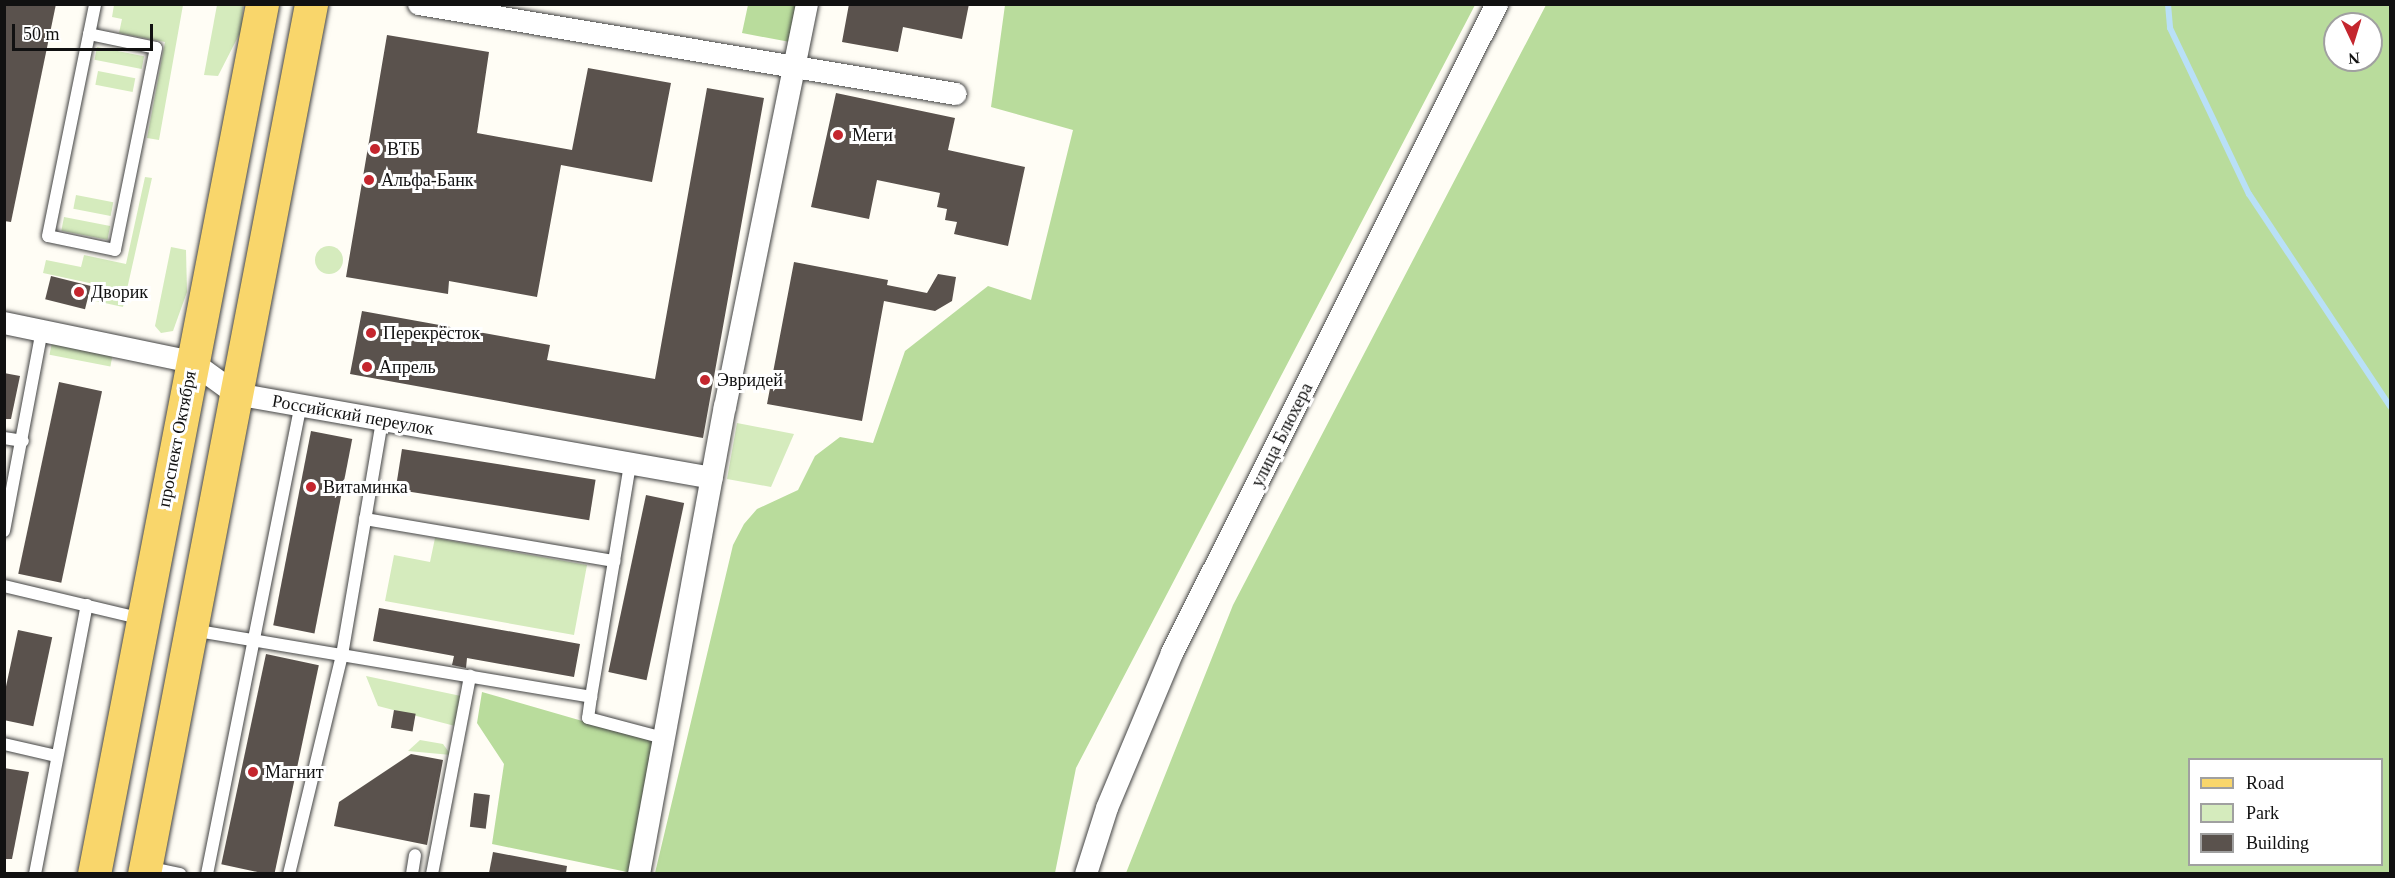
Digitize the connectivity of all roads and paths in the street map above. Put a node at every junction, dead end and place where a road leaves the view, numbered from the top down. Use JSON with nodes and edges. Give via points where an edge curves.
{"nodes":[{"id":1,"x":95,"y":4,"type":"edge"},
{"id":2,"x":262,"y":4,"type":"edge"},
{"id":3,"x":311,"y":4,"type":"edge"},
{"id":4,"x":419,"y":4,"type":"edge"},
{"id":5,"x":807,"y":4,"type":"edge"},
{"id":6,"x":1497,"y":4,"type":"edge"},
{"id":7,"x":89,"y":34,"type":"junction"},
{"id":8,"x":792,"y":66,"type":"junction"},
{"id":9,"x":956,"y":94,"type":"dead end"},
{"id":10,"x":4,"y":323,"type":"edge"},
{"id":11,"x":42,"y":330,"type":"junction"},
{"id":12,"x":192,"y":362,"type":"junction"},
{"id":13,"x":236,"y":394,"type":"junction"},
{"id":14,"x":301,"y":405,"type":"junction"},
{"id":15,"x":382,"y":420,"type":"junction"},
{"id":16,"x":4,"y":438,"type":"edge"},
{"id":17,"x":23,"y":441,"type":"junction"},
{"id":18,"x":630,"y":464,"type":"junction"},
{"id":19,"x":712,"y":478,"type":"junction"},
{"id":20,"x":365,"y":519,"type":"junction"},
{"id":21,"x":4,"y":531,"type":"edge"},
{"id":22,"x":614,"y":561,"type":"junction"},
{"id":23,"x":4,"y":586,"type":"edge"},
{"id":24,"x":87,"y":606,"type":"junction"},
{"id":25,"x":143,"y":619,"type":"junction"},
{"id":26,"x":191,"y":630,"type":"junction"},
{"id":27,"x":257,"y":641,"type":"junction"},
{"id":28,"x":342,"y":655,"type":"junction"},
{"id":29,"x":470,"y":676,"type":"junction"},
{"id":30,"x":591,"y":697,"type":"junction"},
{"id":31,"x":663,"y":738,"type":"junction"},
{"id":32,"x":4,"y":744,"type":"edge"},
{"id":33,"x":56,"y":756,"type":"junction"},
{"id":34,"x":415,"y":855,"type":"dead end"},
{"id":35,"x":145,"y":870,"type":"edge"},
{"id":36,"x":35,"y":873,"type":"edge"},
{"id":37,"x":94,"y":873,"type":"edge"},
{"id":38,"x":180,"y":873,"type":"edge"},
{"id":39,"x":207,"y":873,"type":"edge"},
{"id":40,"x":289,"y":873,"type":"edge"},
{"id":41,"x":412,"y":873,"type":"edge"},
{"id":42,"x":432,"y":873,"type":"edge"},
{"id":43,"x":639,"y":873,"type":"edge"},
{"id":44,"x":1086,"y":873,"type":"edge"}],
"edges":[{"from":1,"to":7,"type":"lane"},
{"from":2,"to":12,"type":"main road","name":"проспект Октября"},
{"from":3,"to":13,"type":"main road"},
{"from":4,"to":8,"type":"street"},
{"from":5,"to":8,"type":"street"},
{"from":6,"to":44,"type":"street","name":"улица Блюхера","via":[[1172,653],[1107,808]]},
{"from":7,"to":7,"type":"lane","via":[[48,236],[115,250],[156,48]]},
{"from":8,"to":9,"type":"street"},
{"from":8,"to":19,"type":"street"},
{"from":10,"to":11,"type":"street","name":"Российский переулок"},
{"from":11,"to":12,"type":"street","name":"Российский переулок"},
{"from":11,"to":17,"type":"lane"},
{"from":12,"to":13,"type":"street","name":"Российский переулок"},
{"from":12,"to":25,"type":"main road","name":"проспект Октября"},
{"from":13,"to":14,"type":"street","name":"Российский переулок"},
{"from":13,"to":26,"type":"main road"},
{"from":14,"to":15,"type":"street","name":"Российский переулок"},
{"from":14,"to":27,"type":"lane"},
{"from":15,"to":18,"type":"street","name":"Российский переулок"},
{"from":15,"to":20,"type":"lane"},
{"from":16,"to":17,"type":"lane"},
{"from":17,"to":21,"type":"lane"},
{"from":18,"to":19,"type":"street","name":"Российский переулок"},
{"from":18,"to":22,"type":"lane"},
{"from":19,"to":31,"type":"street"},
{"from":20,"to":22,"type":"lane"},
{"from":20,"to":28,"type":"lane"},
{"from":22,"to":30,"type":"lane"},
{"from":23,"to":24,"type":"lane"},
{"from":24,"to":25,"type":"lane"},
{"from":24,"to":33,"type":"lane"},
{"from":25,"to":37,"type":"main road","name":"проспект Октября"},
{"from":26,"to":27,"type":"lane"},
{"from":26,"to":35,"type":"main road"},
{"from":27,"to":28,"type":"lane"},
{"from":27,"to":39,"type":"lane"},
{"from":28,"to":29,"type":"lane"},
{"from":28,"to":40,"type":"lane"},
{"from":29,"to":30,"type":"lane"},
{"from":29,"to":42,"type":"lane"},
{"from":30,"to":31,"type":"lane","via":[[588,718]]},
{"from":31,"to":43,"type":"street"},
{"from":32,"to":33,"type":"lane"},
{"from":33,"to":36,"type":"lane"},
{"from":34,"to":41,"type":"lane"},
{"from":35,"to":38,"type":"lane"}]}
